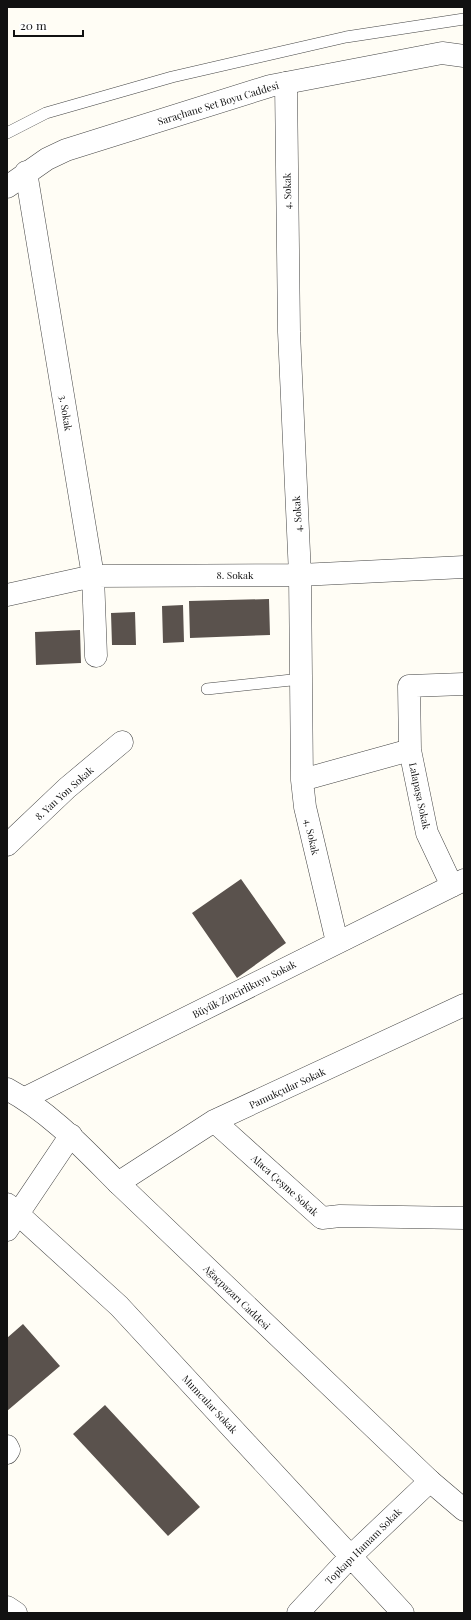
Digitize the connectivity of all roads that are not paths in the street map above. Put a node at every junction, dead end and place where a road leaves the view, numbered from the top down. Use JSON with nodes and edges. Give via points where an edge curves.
{"nodes":[{"id":1,"x":464,"y":19,"type":"edge"},
{"id":2,"x":464,"y":56,"type":"edge"},
{"id":3,"x":286,"y":83,"type":"junction"},
{"id":4,"x":7,"y":133,"type":"edge"},
{"id":5,"x":26,"y":172,"type":"junction"},
{"id":6,"x":7,"y":187,"type":"edge"},
{"id":7,"x":464,"y":567,"type":"edge"},
{"id":8,"x":300,"y":575,"type":"junction"},
{"id":9,"x":93,"y":576,"type":"junction"},
{"id":10,"x":7,"y":595,"type":"edge"},
{"id":11,"x":96,"y":656,"type":"dead end"},
{"id":12,"x":301,"y":680,"type":"junction"},
{"id":13,"x":464,"y":684,"type":"edge"},
{"id":14,"x":207,"y":689,"type":"dead end"},
{"id":15,"x":122,"y":742,"type":"dead end"},
{"id":16,"x":410,"y":750,"type":"junction"},
{"id":17,"x":302,"y":780,"type":"junction"},
{"id":18,"x":7,"y":845,"type":"edge"},
{"id":19,"x":461,"y":882,"type":"edge"},
{"id":20,"x":337,"y":942,"type":"junction"},
{"id":21,"x":464,"y":1005,"type":"edge"},
{"id":22,"x":16,"y":1094,"type":"edge"},
{"id":23,"x":214,"y":1121,"type":"junction"},
{"id":24,"x":71,"y":1135,"type":"junction"},
{"id":25,"x":118,"y":1183,"type":"junction"},
{"id":26,"x":11,"y":1216,"type":"edge"},
{"id":27,"x":464,"y":1218,"type":"edge"},
{"id":28,"x":7,"y":1446,"type":"edge"},
{"id":29,"x":7,"y":1453,"type":"edge"},
{"id":30,"x":430,"y":1481,"type":"junction"},
{"id":31,"x":464,"y":1510,"type":"edge"},
{"id":32,"x":351,"y":1556,"type":"junction"},
{"id":33,"x":7,"y":1607,"type":"edge"},
{"id":34,"x":16,"y":1613,"type":"edge"},
{"id":35,"x":298,"y":1613,"type":"edge"},
{"id":36,"x":403,"y":1613,"type":"edge"}],
"edges":[{"from":1,"to":4,"type":"lane","via":[[346,37],[172,77],[46,113]]},
{"from":2,"to":3,"type":"street","name":"Saraçhane Set Boyu Caddesi","via":[[442,53]]},
{"from":3,"to":5,"type":"street","name":"Saraçhane Set Boyu Caddesi","via":[[66,150]]},
{"from":3,"to":8,"type":"street","name":"4. Sokak","via":[[289,332]]},
{"from":5,"to":6,"type":"street","name":"Saraçhane Set Boyu Caddesi"},
{"from":5,"to":9,"type":"street","name":"3. Sokak"},
{"from":7,"to":8,"type":"street","name":"8. Sokak"},
{"from":8,"to":9,"type":"street","name":"8. Sokak"},
{"from":8,"to":12,"type":"street","name":"4. Sokak"},
{"from":9,"to":10,"type":"street","name":"8. Sokak"},
{"from":9,"to":11,"type":"street","name":"3. Sokak"},
{"from":12,"to":14,"type":"lane"},
{"from":12,"to":17,"type":"street","name":"4. Sokak"},
{"from":13,"to":16,"type":"street","name":"Lalapaşa Sokak","via":[[409,686]]},
{"from":15,"to":18,"type":"street","name":"8. Yan Yon Sokak","via":[[67,788]]},
{"from":16,"to":17,"type":"street","name":"Lalapaşa Sokak"},
{"from":16,"to":19,"type":"street","name":"Lalapaşa Sokak","via":[[427,833]]},
{"from":17,"to":20,"type":"street","name":"4. Sokak","via":[[305,807]]},
{"from":19,"to":20,"type":"street","name":"Büyük Zincirlikuyu Sokak"},
{"from":20,"to":22,"type":"street","name":"Büyük Zincirlikuyu Sokak"},
{"from":21,"to":23,"type":"street","name":"Pamukçular Sokak"},
{"from":22,"to":24,"type":"street","name":"Ağaçpazarı Caddesi"},
{"from":23,"to":25,"type":"street","name":"Pamukçular Sokak"},
{"from":23,"to":27,"type":"street","name":"Alaca Çeşme Sokak","via":[[322,1218]]},
{"from":24,"to":25,"type":"street","name":"Ağaçpazarı Caddesi"},
{"from":24,"to":26,"type":"street"},
{"from":25,"to":30,"type":"street","name":"Ağaçpazarı Caddesi"},
{"from":26,"to":32,"type":"street","name":"Mumcular Sokak","via":[[119,1306]]},
{"from":28,"to":29,"type":"street"},
{"from":30,"to":31,"type":"street","name":"Ağaçpazarı Caddesi"},
{"from":30,"to":32,"type":"street","name":"Topkapı Hamam Sokak"},
{"from":32,"to":35,"type":"street","name":"Topkapı Hamam Sokak"},
{"from":32,"to":36,"type":"street","name":"Mumcular Sokak"},
{"from":33,"to":34,"type":"street"}]}
